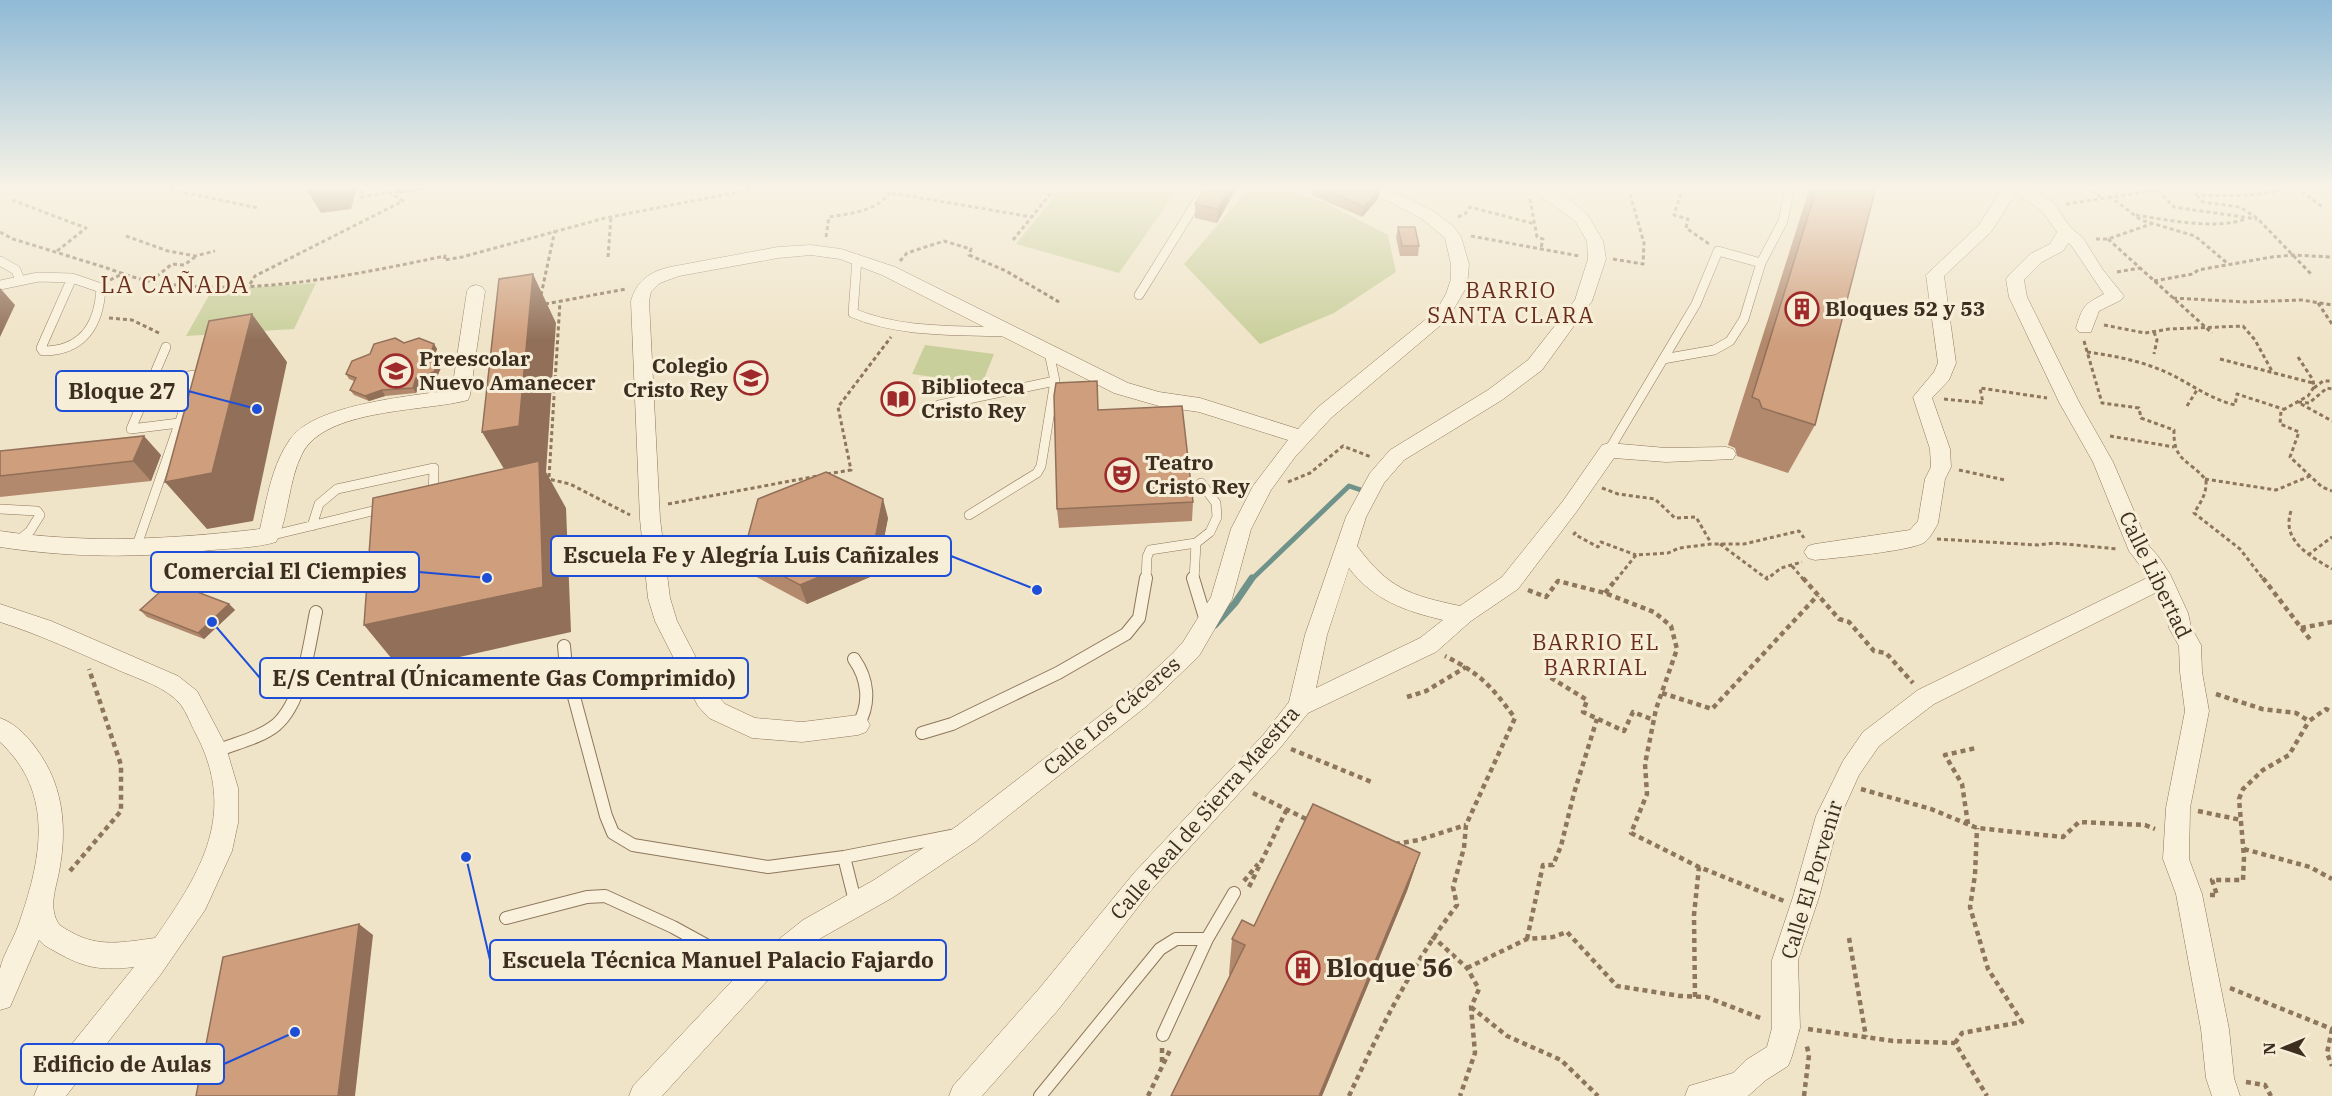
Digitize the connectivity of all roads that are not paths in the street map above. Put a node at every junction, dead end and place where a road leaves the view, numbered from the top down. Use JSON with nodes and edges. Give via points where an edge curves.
{"nodes":[{"id":1,"x":1174,"y":238,"type":"edge"},
{"id":2,"x":1450,"y":238,"type":"edge"},
{"id":3,"x":1593,"y":238,"type":"edge"},
{"id":4,"x":1774,"y":238,"type":"edge"},
{"id":5,"x":1974,"y":238,"type":"edge"},
{"id":6,"x":2069,"y":238,"type":"edge"},
{"id":7,"x":2072,"y":238,"type":"edge"},
{"id":8,"x":857,"y":259,"type":"junction"},
{"id":9,"x":0,"y":261,"type":"edge"},
{"id":10,"x":1761,"y":263,"type":"junction"},
{"id":11,"x":72,"y":278,"type":"junction"},
{"id":12,"x":20,"y":280,"type":"junction"},
{"id":13,"x":0,"y":285,"type":"edge"},
{"id":14,"x":476,"y":291,"type":"dead end"},
{"id":15,"x":1139,"y":295,"type":"dead end"},
{"id":16,"x":2086,"y":325,"type":"road end"},
{"id":17,"x":1010,"y":332,"type":"junction"},
{"id":18,"x":166,"y":348,"type":"road end"},
{"id":19,"x":1049,"y":352,"type":"junction"},
{"id":20,"x":1663,"y":359,"type":"junction"},
{"id":21,"x":152,"y":380,"type":"junction"},
{"id":22,"x":1055,"y":381,"type":"junction"},
{"id":23,"x":939,"y":405,"type":"dead end"},
{"id":24,"x":179,"y":423,"type":"junction"},
{"id":25,"x":1302,"y":437,"type":"junction"},
{"id":26,"x":1610,"y":450,"type":"junction"},
{"id":27,"x":1726,"y":454,"type":"dead end"},
{"id":28,"x":1201,"y":483,"type":"dead end"},
{"id":29,"x":423,"y":498,"type":"edge"},
{"id":30,"x":391,"y":506,"type":"edge"},
{"id":31,"x":0,"y":509,"type":"edge"},
{"id":32,"x":969,"y":515,"type":"dead end"},
{"id":33,"x":312,"y":526,"type":"junction"},
{"id":34,"x":268,"y":536,"type":"junction"},
{"id":35,"x":8,"y":540,"type":"edge"},
{"id":36,"x":1196,"y":543,"type":"junction"},
{"id":37,"x":1346,"y":548,"type":"junction"},
{"id":38,"x":136,"y":549,"type":"junction"},
{"id":39,"x":1815,"y":552,"type":"road end"},
{"id":40,"x":2162,"y":580,"type":"junction"},
{"id":41,"x":316,"y":612,"type":"dead end"},
{"id":42,"x":0,"y":613,"type":"edge"},
{"id":43,"x":1463,"y":615,"type":"junction"},
{"id":44,"x":1207,"y":623,"type":"junction"},
{"id":45,"x":564,"y":646,"type":"dead end"},
{"id":46,"x":854,"y":659,"type":"dead end"},
{"id":47,"x":1300,"y":706,"type":"junction"},
{"id":48,"x":858,"y":724,"type":"joint"},
{"id":49,"x":0,"y":728,"type":"edge"},
{"id":50,"x":921,"y":733,"type":"dead end"},
{"id":51,"x":217,"y":751,"type":"junction"},
{"id":52,"x":966,"y":834,"type":"junction"},
{"id":53,"x":844,"y":857,"type":"junction"},
{"id":54,"x":1234,"y":893,"type":"road end"},
{"id":55,"x":40,"y":897,"type":"junction"},
{"id":56,"x":856,"y":905,"type":"junction"},
{"id":57,"x":506,"y":918,"type":"dead end"},
{"id":58,"x":1207,"y":939,"type":"junction"},
{"id":59,"x":163,"y":950,"type":"junction"},
{"id":60,"x":757,"y":973,"type":"junction"},
{"id":61,"x":0,"y":997,"type":"edge"},
{"id":62,"x":1163,"y":1035,"type":"dead end"},
{"id":63,"x":48,"y":1096,"type":"edge"},
{"id":64,"x":643,"y":1096,"type":"edge"},
{"id":65,"x":963,"y":1096,"type":"edge"},
{"id":66,"x":1040,"y":1096,"type":"edge"},
{"id":67,"x":1699,"y":1096,"type":"edge"},
{"id":68,"x":2226,"y":1096,"type":"edge"}],
"edges":[{"from":1,"to":15,"type":"lane"},
{"from":2,"to":25,"type":"street","name":"Calle Los Cáceres","via":[[1462,278],[1456,296],[1442,315],[1324,413]]},
{"from":3,"to":37,"type":"street","name":"Calle Real de Sierra Maestra","via":[[1597,258],[1583,301],[1535,365],[1495,395],[1397,455],[1367,492]]},
{"from":4,"to":10,"type":"lane"},
{"from":5,"to":39,"type":"street","via":[[1935,275],[1947,363],[1922,398],[1940,449],[1941,467],[1935,479],[1928,523],[1917,537]]},
{"from":6,"to":40,"type":"street","name":"Calle Libertad","via":[[2036,258],[2015,279],[2015,288],[2069,402],[2103,462],[2140,551]]},
{"from":7,"to":16,"type":"street","via":[[2115,296],[2091,308]]},
{"from":8,"to":17,"type":"street","via":[[890,271]]},
{"from":8,"to":17,"type":"lane","via":[[853,314],[860,318],[900,325]]},
{"from":8,"to":48,"type":"street","via":[[823,250],[782,253],[674,272],[644,286],[640,302],[643,514],[666,621],[701,691],[717,711],[752,728],[819,731]]},
{"from":9,"to":12,"type":"lane","via":[[15,270]]},
{"from":10,"to":20,"type":"lane","via":[[1744,319],[1730,341],[1714,350]]},
{"from":10,"to":20,"type":"lane","via":[[1719,251],[1696,304]]},
{"from":11,"to":11,"type":"lane","via":[[41,350],[49,351],[85,337],[101,288]]},
{"from":11,"to":12,"type":"lane"},
{"from":12,"to":13,"type":"lane"},
{"from":14,"to":34,"type":"street","via":[[461,394],[345,417],[306,433],[285,472]]},
{"from":17,"to":19,"type":"street"},
{"from":18,"to":21,"type":"lane"},
{"from":19,"to":22,"type":"lane"},
{"from":19,"to":25,"type":"street","via":[[1137,394],[1200,405]]},
{"from":20,"to":26,"type":"lane"},
{"from":21,"to":24,"type":"lane","via":[[196,375]]},
{"from":21,"to":24,"type":"lane","via":[[131,429]]},
{"from":22,"to":23,"type":"lane"},
{"from":22,"to":32,"type":"lane","via":[[1037,473]]},
{"from":24,"to":38,"type":"lane"},
{"from":25,"to":44,"type":"street","name":"Calle Los Cáceres","via":[[1263,486],[1241,529],[1221,599]]},
{"from":26,"to":27,"type":"street","via":[[1666,455]]},
{"from":26,"to":43,"type":"street","via":[[1510,583]]},
{"from":28,"to":36,"type":"lane","via":[[1216,503],[1217,517],[1210,532]]},
{"from":29,"to":33,"type":"lane","via":[[434,495],[435,468],[337,489],[315,508]]},
{"from":30,"to":33,"type":"lane"},
{"from":31,"to":35,"type":"lane","via":[[36,511],[40,515],[30,531]]},
{"from":33,"to":34,"type":"lane"},
{"from":34,"to":38,"type":"street"},
{"from":35,"to":38,"type":"street","via":[[90,549]]},
{"from":36,"to":44,"type":"lane","via":[[1192,576]]},
{"from":36,"to":50,"type":"lane","via":[[1150,550],[1139,618],[1126,634],[1037,683],[952,724]]},
{"from":37,"to":43,"type":"street","via":[[1376,585],[1395,598],[1417,607]]},
{"from":37,"to":47,"type":"street","name":"Calle Real de Sierra Maestra","via":[[1316,635]]},
{"from":40,"to":67,"type":"street","name":"Calle El Porvenir","via":[[1926,697],[1871,739],[1828,816],[1785,960],[1794,1028],[1778,1056],[1742,1085]]},
{"from":40,"to":68,"type":"street","name":"Calle Libertad","via":[[2190,645],[2197,711],[2178,808],[2176,859],[2189,894]]},
{"from":41,"to":51,"type":"lane","via":[[290,708],[278,724]]},
{"from":42,"to":51,"type":"street","via":[[43,627],[170,683],[189,698]]},
{"from":43,"to":47,"type":"street","via":[[1428,645]]},
{"from":44,"to":52,"type":"street","name":"Calle Los Cáceres","via":[[1181,660],[1140,698]]},
{"from":45,"to":53,"type":"lane","via":[[566,667],[606,816],[613,832],[622,840],[643,847],[768,867]]},
{"from":46,"to":48,"type":"lane","via":[[867,691],[864,716]]},
{"from":47,"to":65,"type":"street","name":"Calle Real de Sierra Maestra","via":[[1143,881]]},
{"from":49,"to":55,"type":"street","via":[[25,751],[48,794],[50,848]]},
{"from":51,"to":59,"type":"street","via":[[226,788],[226,823],[219,851],[196,901]]},
{"from":52,"to":53,"type":"lane"},
{"from":52,"to":56,"type":"street","name":"Calle Los Cáceres"},
{"from":53,"to":56,"type":"lane"},
{"from":54,"to":58,"type":"lane"},
{"from":55,"to":59,"type":"street","via":[[45,927],[83,953],[115,956]]},
{"from":55,"to":61,"type":"street","via":[[19,962]]},
{"from":56,"to":60,"type":"street","name":"Calle Los Cáceres","via":[[812,929]]},
{"from":57,"to":60,"type":"lane","via":[[587,897],[605,897],[673,927]]},
{"from":58,"to":62,"type":"lane"},
{"from":58,"to":66,"type":"lane","via":[[1176,939],[1160,950]]},
{"from":59,"to":63,"type":"street"},
{"from":60,"to":64,"type":"street","name":"Calle Los Cáceres"}]}
